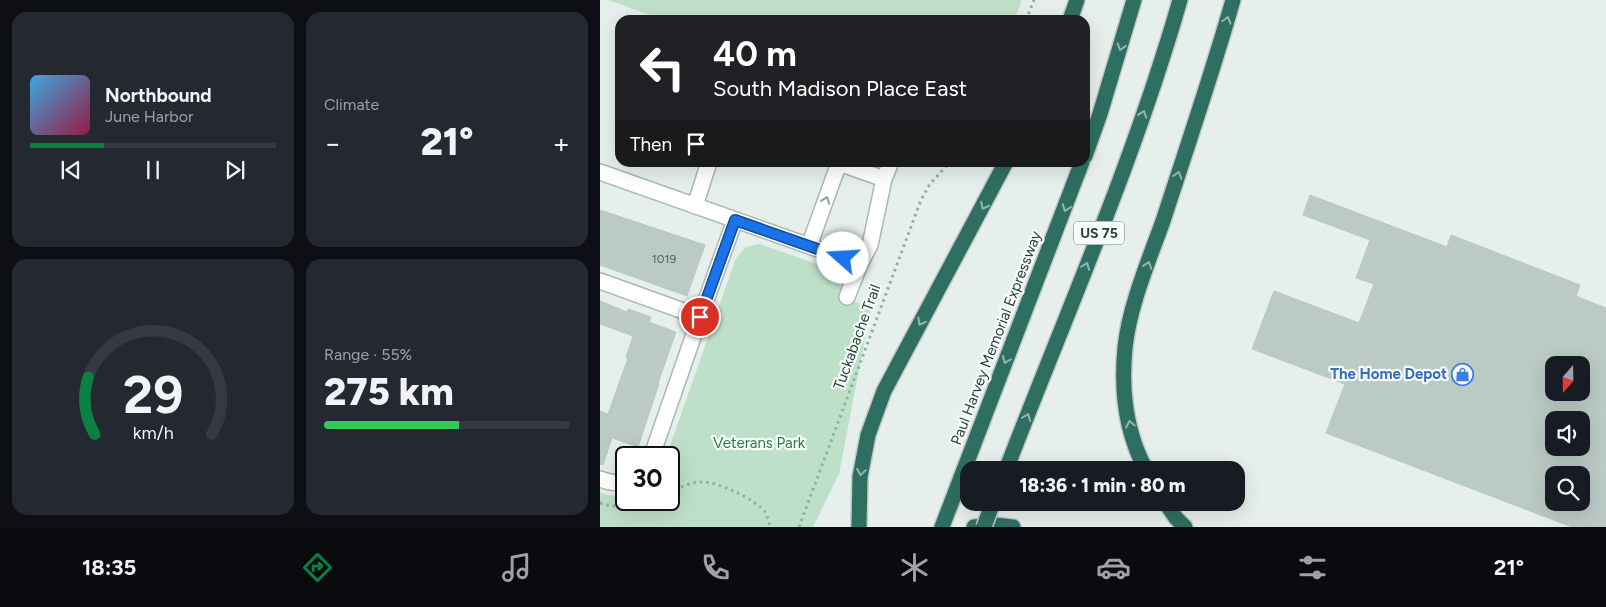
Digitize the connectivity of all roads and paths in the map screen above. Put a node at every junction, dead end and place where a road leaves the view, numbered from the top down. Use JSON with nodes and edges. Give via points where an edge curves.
{"nodes":[{"id":1,"x":1034,"y":0,"type":"edge"},
{"id":2,"x":1077,"y":0,"type":"edge"},
{"id":3,"x":1134,"y":0,"type":"edge"},
{"id":4,"x":1180,"y":0,"type":"edge"},
{"id":5,"x":1233,"y":0,"type":"edge"},
{"id":6,"x":1028,"y":15,"type":"edge"},
{"id":7,"x":1072,"y":15,"type":"edge"},
{"id":8,"x":1090,"y":142,"type":"edge"},
{"id":9,"x":707,"y":167,"type":"edge"},
{"id":10,"x":839,"y":167,"type":"edge"},
{"id":11,"x":851,"y":167,"type":"edge"},
{"id":12,"x":889,"y":167,"type":"edge"},
{"id":13,"x":945,"y":167,"type":"edge"},
{"id":14,"x":1003,"y":167,"type":"edge"},
{"id":15,"x":1080,"y":167,"type":"edge"},
{"id":16,"x":600,"y":172,"type":"edge"},
{"id":17,"x":884,"y":179,"type":"junction"},
{"id":18,"x":695,"y":206,"type":"junction"},
{"id":19,"x":735,"y":220,"type":"junction"},
{"id":20,"x":809,"y":246,"type":"junction"},
{"id":21,"x":860,"y":264,"type":"junction"},
{"id":22,"x":600,"y":282,"type":"edge"},
{"id":23,"x":847,"y":296,"type":"dead end"},
{"id":24,"x":700,"y":317,"type":"junction"},
{"id":25,"x":655,"y":446,"type":"edge"},
{"id":26,"x":1009,"y":461,"type":"edge"},
{"id":27,"x":1141,"y":461,"type":"edge"},
{"id":28,"x":600,"y":479,"type":"edge"},
{"id":29,"x":615,"y":483,"type":"edge"},
{"id":30,"x":680,"y":488,"type":"edge"},
{"id":31,"x":600,"y":503,"type":"edge"},
{"id":32,"x":615,"y":506,"type":"edge"},
{"id":33,"x":990,"y":511,"type":"edge"},
{"id":34,"x":1171,"y":511,"type":"edge"},
{"id":35,"x":770,"y":527,"type":"edge"},
{"id":36,"x":798,"y":527,"type":"edge"},
{"id":37,"x":859,"y":527,"type":"edge"},
{"id":38,"x":942,"y":527,"type":"edge"},
{"id":39,"x":974,"y":527,"type":"edge"},
{"id":40,"x":984,"y":527,"type":"edge"},
{"id":41,"x":1013,"y":527,"type":"edge"},
{"id":42,"x":1185,"y":527,"type":"edge"}],
"edges":[{"from":1,"to":6,"type":"path"},
{"from":2,"to":7,"type":"highway"},
{"from":3,"to":8,"type":"highway","one_way":true},
{"from":26,"to":4,"type":"highway","number":"US 75","one_way":true,"via":[[1134,141]]},
{"from":27,"to":5,"type":"highway","one_way":true,"via":[[1125,403],[1125,346],[1129,326]]},
{"from":9,"to":18,"type":"street"},
{"from":20,"to":10,"type":"street","one_way":true},
{"from":11,"to":17,"type":"street","one_way":true},
{"from":12,"to":17,"type":"street"},
{"from":13,"to":36,"type":"path","name":"Tuckabache Trail","via":[[921,200]]},
{"from":14,"to":37,"type":"highway","one_way":true,"via":[[884,391],[868,435],[860,478]]},
{"from":15,"to":38,"type":"highway","name":"Paul Harvey Memorial Expressway","number":"US 75","one_way":true},
{"from":16,"to":18,"type":"street"},
{"from":17,"to":21,"type":"street","via":[[870,245]]},
{"from":18,"to":19,"type":"street"},
{"from":19,"to":20,"type":"street"},
{"from":19,"to":24,"type":"street"},
{"from":20,"to":21,"type":"street"},
{"from":21,"to":23,"type":"street"},
{"from":22,"to":24,"type":"street"},
{"from":24,"to":25,"type":"street"},
{"from":28,"to":29,"type":"street"},
{"from":30,"to":35,"type":"path","via":[[704,482],[745,497],[765,512]]},
{"from":31,"to":32,"type":"path"},
{"from":33,"to":40,"type":"highway","bridge":true},
{"from":34,"to":42,"type":"highway"},
{"from":39,"to":41,"type":"highway"}]}
